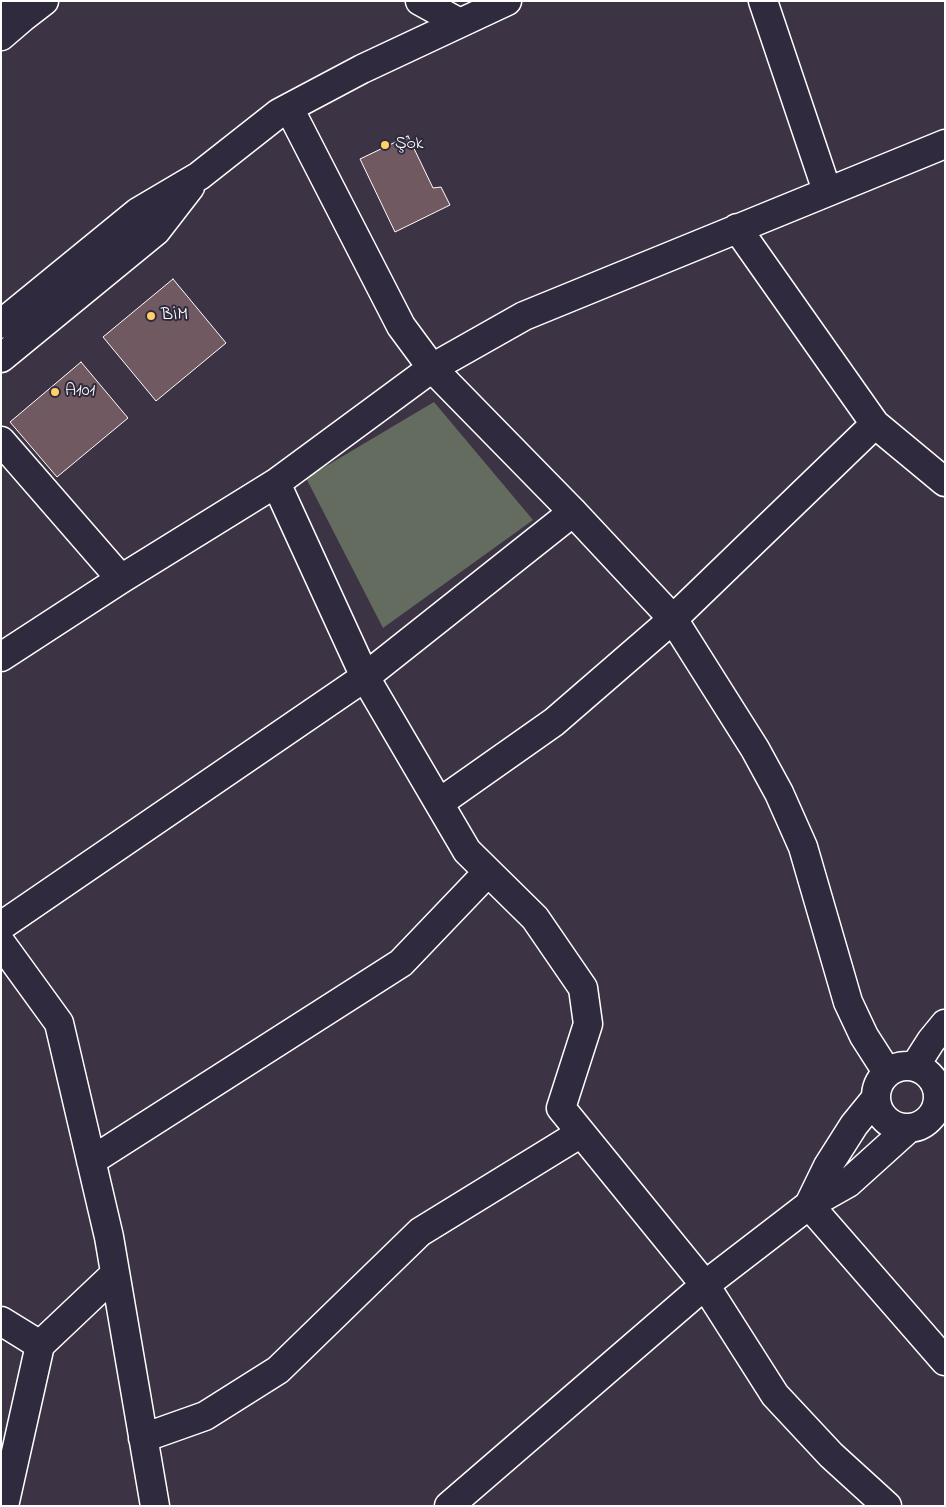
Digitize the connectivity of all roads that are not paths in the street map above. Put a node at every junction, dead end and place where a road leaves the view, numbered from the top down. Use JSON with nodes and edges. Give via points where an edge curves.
{"nodes":[{"id":1,"x":44,"y":1,"type":"edge"},
{"id":2,"x":420,"y":1,"type":"edge"},
{"id":3,"x":507,"y":1,"type":"edge"},
{"id":4,"x":763,"y":1,"type":"edge"},
{"id":5,"x":14,"y":10,"type":"edge"},
{"id":6,"x":460,"y":23,"type":"junction"},
{"id":7,"x":1,"y":36,"type":"edge"},
{"id":8,"x":289,"y":108,"type":"junction"},
{"id":9,"x":945,"y":144,"type":"edge"},
{"id":10,"x":199,"y":176,"type":"junction"},
{"id":11,"x":827,"y":192,"type":"junction"},
{"id":12,"x":737,"y":228,"type":"junction"},
{"id":13,"x":1,"y":324,"type":"edge"},
{"id":14,"x":1,"y":358,"type":"edge"},
{"id":15,"x":432,"y":368,"type":"junction"},
{"id":16,"x":875,"y":424,"type":"junction"},
{"id":17,"x":1,"y":441,"type":"edge"},
{"id":18,"x":945,"y":482,"type":"edge"},
{"id":19,"x":276,"y":483,"type":"junction"},
{"id":20,"x":573,"y":512,"type":"junction"},
{"id":21,"x":121,"y":579,"type":"junction"},
{"id":22,"x":673,"y":619,"type":"junction"},
{"id":23,"x":1,"y":657,"type":"edge"},
{"id":24,"x":365,"y":677,"type":"junction"},
{"id":25,"x":439,"y":803,"type":"junction"},
{"id":26,"x":488,"y":872,"type":"junction"},
{"id":27,"x":1,"y":926,"type":"edge"},
{"id":28,"x":1,"y":943,"type":"edge"},
{"id":29,"x":945,"y":1024,"type":"edge"},
{"id":30,"x":887,"y":1072,"type":"junction"},
{"id":31,"x":931,"y":1074,"type":"edge"},
{"id":32,"x":876,"y":1098,"type":"junction"},
{"id":33,"x":939,"y":1114,"type":"edge"},
{"id":34,"x":909,"y":1128,"type":"junction"},
{"id":35,"x":581,"y":1133,"type":"junction"},
{"id":36,"x":91,"y":1161,"type":"junction"},
{"id":37,"x":809,"y":1204,"type":"junction"},
{"id":38,"x":115,"y":1274,"type":"junction"},
{"id":39,"x":705,"y":1284,"type":"junction"},
{"id":40,"x":1,"y":1321,"type":"edge"},
{"id":41,"x":40,"y":1345,"type":"junction"},
{"id":42,"x":945,"y":1361,"type":"edge"},
{"id":43,"x":143,"y":1438,"type":"junction"},
{"id":44,"x":4,"y":1506,"type":"edge"},
{"id":45,"x":154,"y":1506,"type":"edge"},
{"id":46,"x":449,"y":1506,"type":"edge"},
{"id":47,"x":887,"y":1506,"type":"edge"}],
"edges":[{"from":1,"to":5,"type":"street"},
{"from":2,"to":6,"type":"street"},
{"from":3,"to":6,"type":"street"},
{"from":4,"to":11,"type":"street"},
{"from":5,"to":7,"type":"street"},
{"from":6,"to":8,"type":"street"},
{"from":8,"to":10,"type":"street"},
{"from":8,"to":15,"type":"street","via":[[401,326]]},
{"from":9,"to":11,"type":"street"},
{"from":10,"to":13,"type":"street","via":[[138,212]]},
{"from":10,"to":14,"type":"street","via":[[156,231]]},
{"from":11,"to":12,"type":"street"},
{"from":12,"to":15,"type":"street","via":[[524,316]]},
{"from":12,"to":16,"type":"street"},
{"from":15,"to":19,"type":"street"},
{"from":15,"to":20,"type":"street"},
{"from":16,"to":18,"type":"street"},
{"from":16,"to":22,"type":"street"},
{"from":17,"to":21,"type":"street"},
{"from":19,"to":21,"type":"street"},
{"from":19,"to":24,"type":"street"},
{"from":20,"to":22,"type":"street"},
{"from":20,"to":24,"type":"street"},
{"from":21,"to":23,"type":"street"},
{"from":22,"to":25,"type":"street","via":[[554,722]]},
{"from":22,"to":30,"type":"street","via":[[779,793],[803,847],[848,1002],[864,1036]]},
{"from":24,"to":25,"type":"street"},
{"from":24,"to":27,"type":"street"},
{"from":25,"to":26,"type":"street","via":[[467,851]]},
{"from":26,"to":35,"type":"street","via":[[535,918],[583,988],[588,1024],[561,1108]]},
{"from":26,"to":36,"type":"street","via":[[401,963]]},
{"from":28,"to":36,"type":"street","via":[[59,1023]]},
{"from":29,"to":31,"type":"street","via":[[931,1041]]},
{"from":30,"to":31,"type":"street","via":[[905,1065]]},
{"from":30,"to":32,"type":"street","via":[[876,1088]]},
{"from":31,"to":33,"type":"street","via":[[939,1095]]},
{"from":32,"to":34,"type":"street","via":[[883,1117],[899,1127]]},
{"from":32,"to":37,"type":"street","via":[[828,1166]]},
{"from":33,"to":34,"type":"street"},
{"from":34,"to":37,"type":"street","via":[[848,1183]]},
{"from":35,"to":39,"type":"street"},
{"from":35,"to":43,"type":"street","via":[[420,1232],[278,1370],[205,1416]]},
{"from":36,"to":38,"type":"street"},
{"from":37,"to":39,"type":"street"},
{"from":37,"to":42,"type":"street"},
{"from":38,"to":41,"type":"street"},
{"from":38,"to":43,"type":"street"},
{"from":39,"to":46,"type":"street"},
{"from":39,"to":47,"type":"street","via":[[775,1395],[831,1455]]},
{"from":40,"to":41,"type":"street"},
{"from":41,"to":44,"type":"street"},
{"from":43,"to":45,"type":"street"}]}
